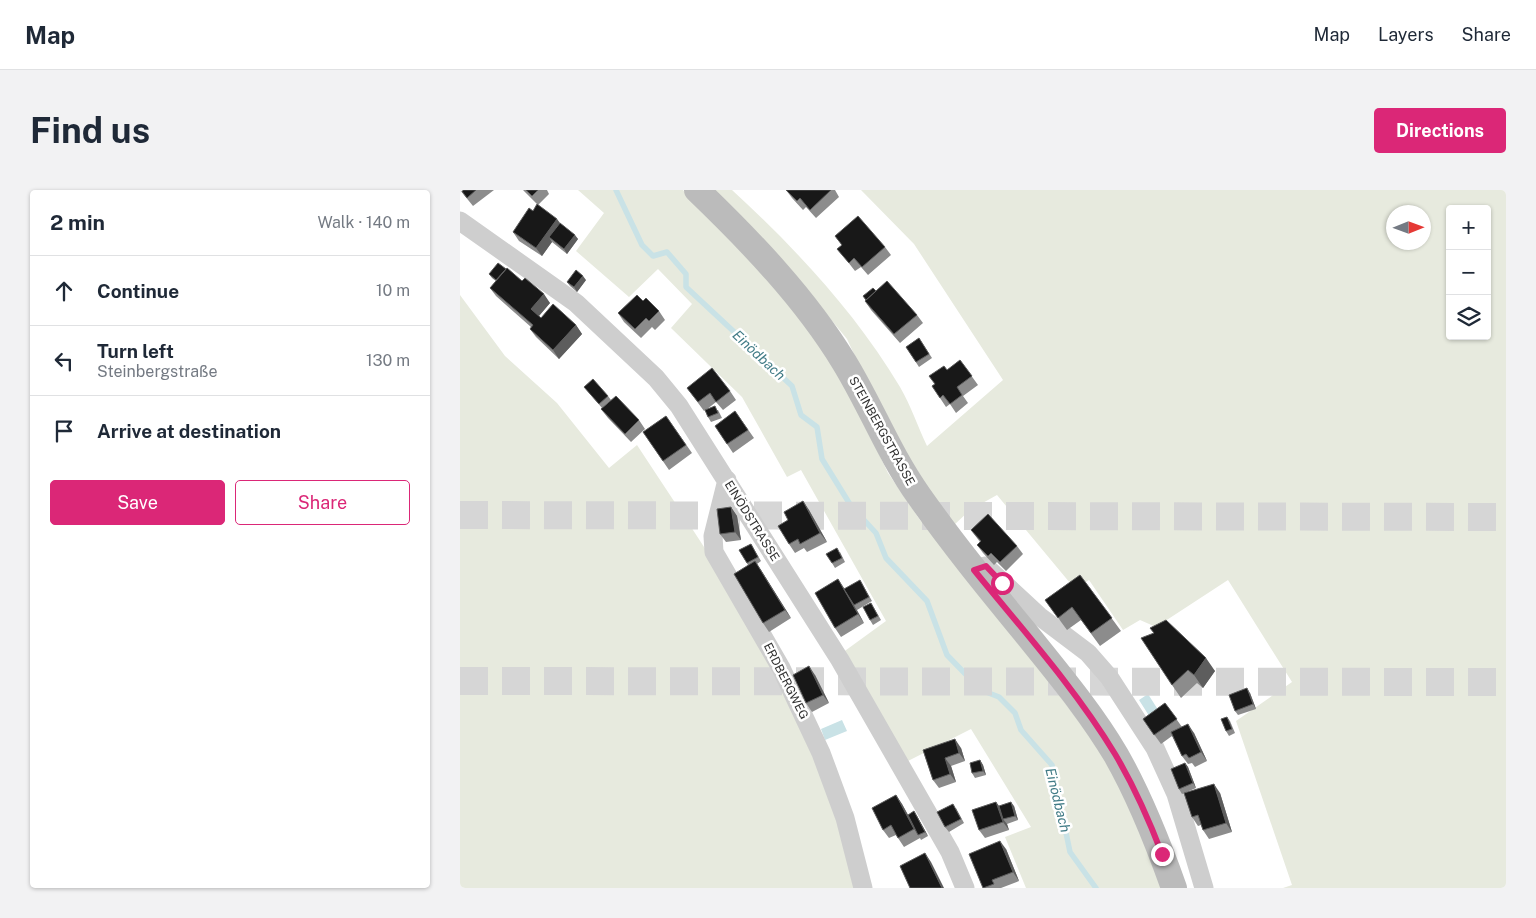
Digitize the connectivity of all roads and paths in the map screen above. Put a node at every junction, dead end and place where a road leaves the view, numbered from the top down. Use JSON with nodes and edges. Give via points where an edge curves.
{"nodes":[{"id":1,"x":697,"y":190,"type":"edge"},
{"id":2,"x":460,"y":221,"type":"edge"},
{"id":3,"x":726,"y":480,"type":"junction"},
{"id":4,"x":974,"y":570,"type":"junction"},
{"id":5,"x":864,"y":888,"type":"edge"},
{"id":6,"x":965,"y":888,"type":"edge"},
{"id":7,"x":1174,"y":888,"type":"edge"},
{"id":8,"x":1204,"y":888,"type":"edge"}],
"edges":[{"from":1,"to":4,"type":"main road","name":"STEINBERGSTRASSE","via":[[819,322],[861,390],[879,430],[917,494]]},
{"from":2,"to":3,"type":"street","name":"EINÖDSTRASSE","via":[[576,303],[656,378],[680,406]]},
{"from":3,"to":5,"type":"street","name":"ERDBERGWEG","via":[[713,536],[714,552],[781,668],[822,753],[846,818]]},
{"from":3,"to":6,"type":"street","name":"EINÖDSTRASSE","via":[[840,660],[950,852]]},
{"from":4,"to":7,"type":"main road","name":"STEINBERGSTRASSE","via":[[1055,670],[1116,755],[1150,824]]},
{"from":4,"to":8,"type":"street","via":[[986,566],[1039,616],[1088,652],[1109,677],[1155,748],[1176,794]]}]}
